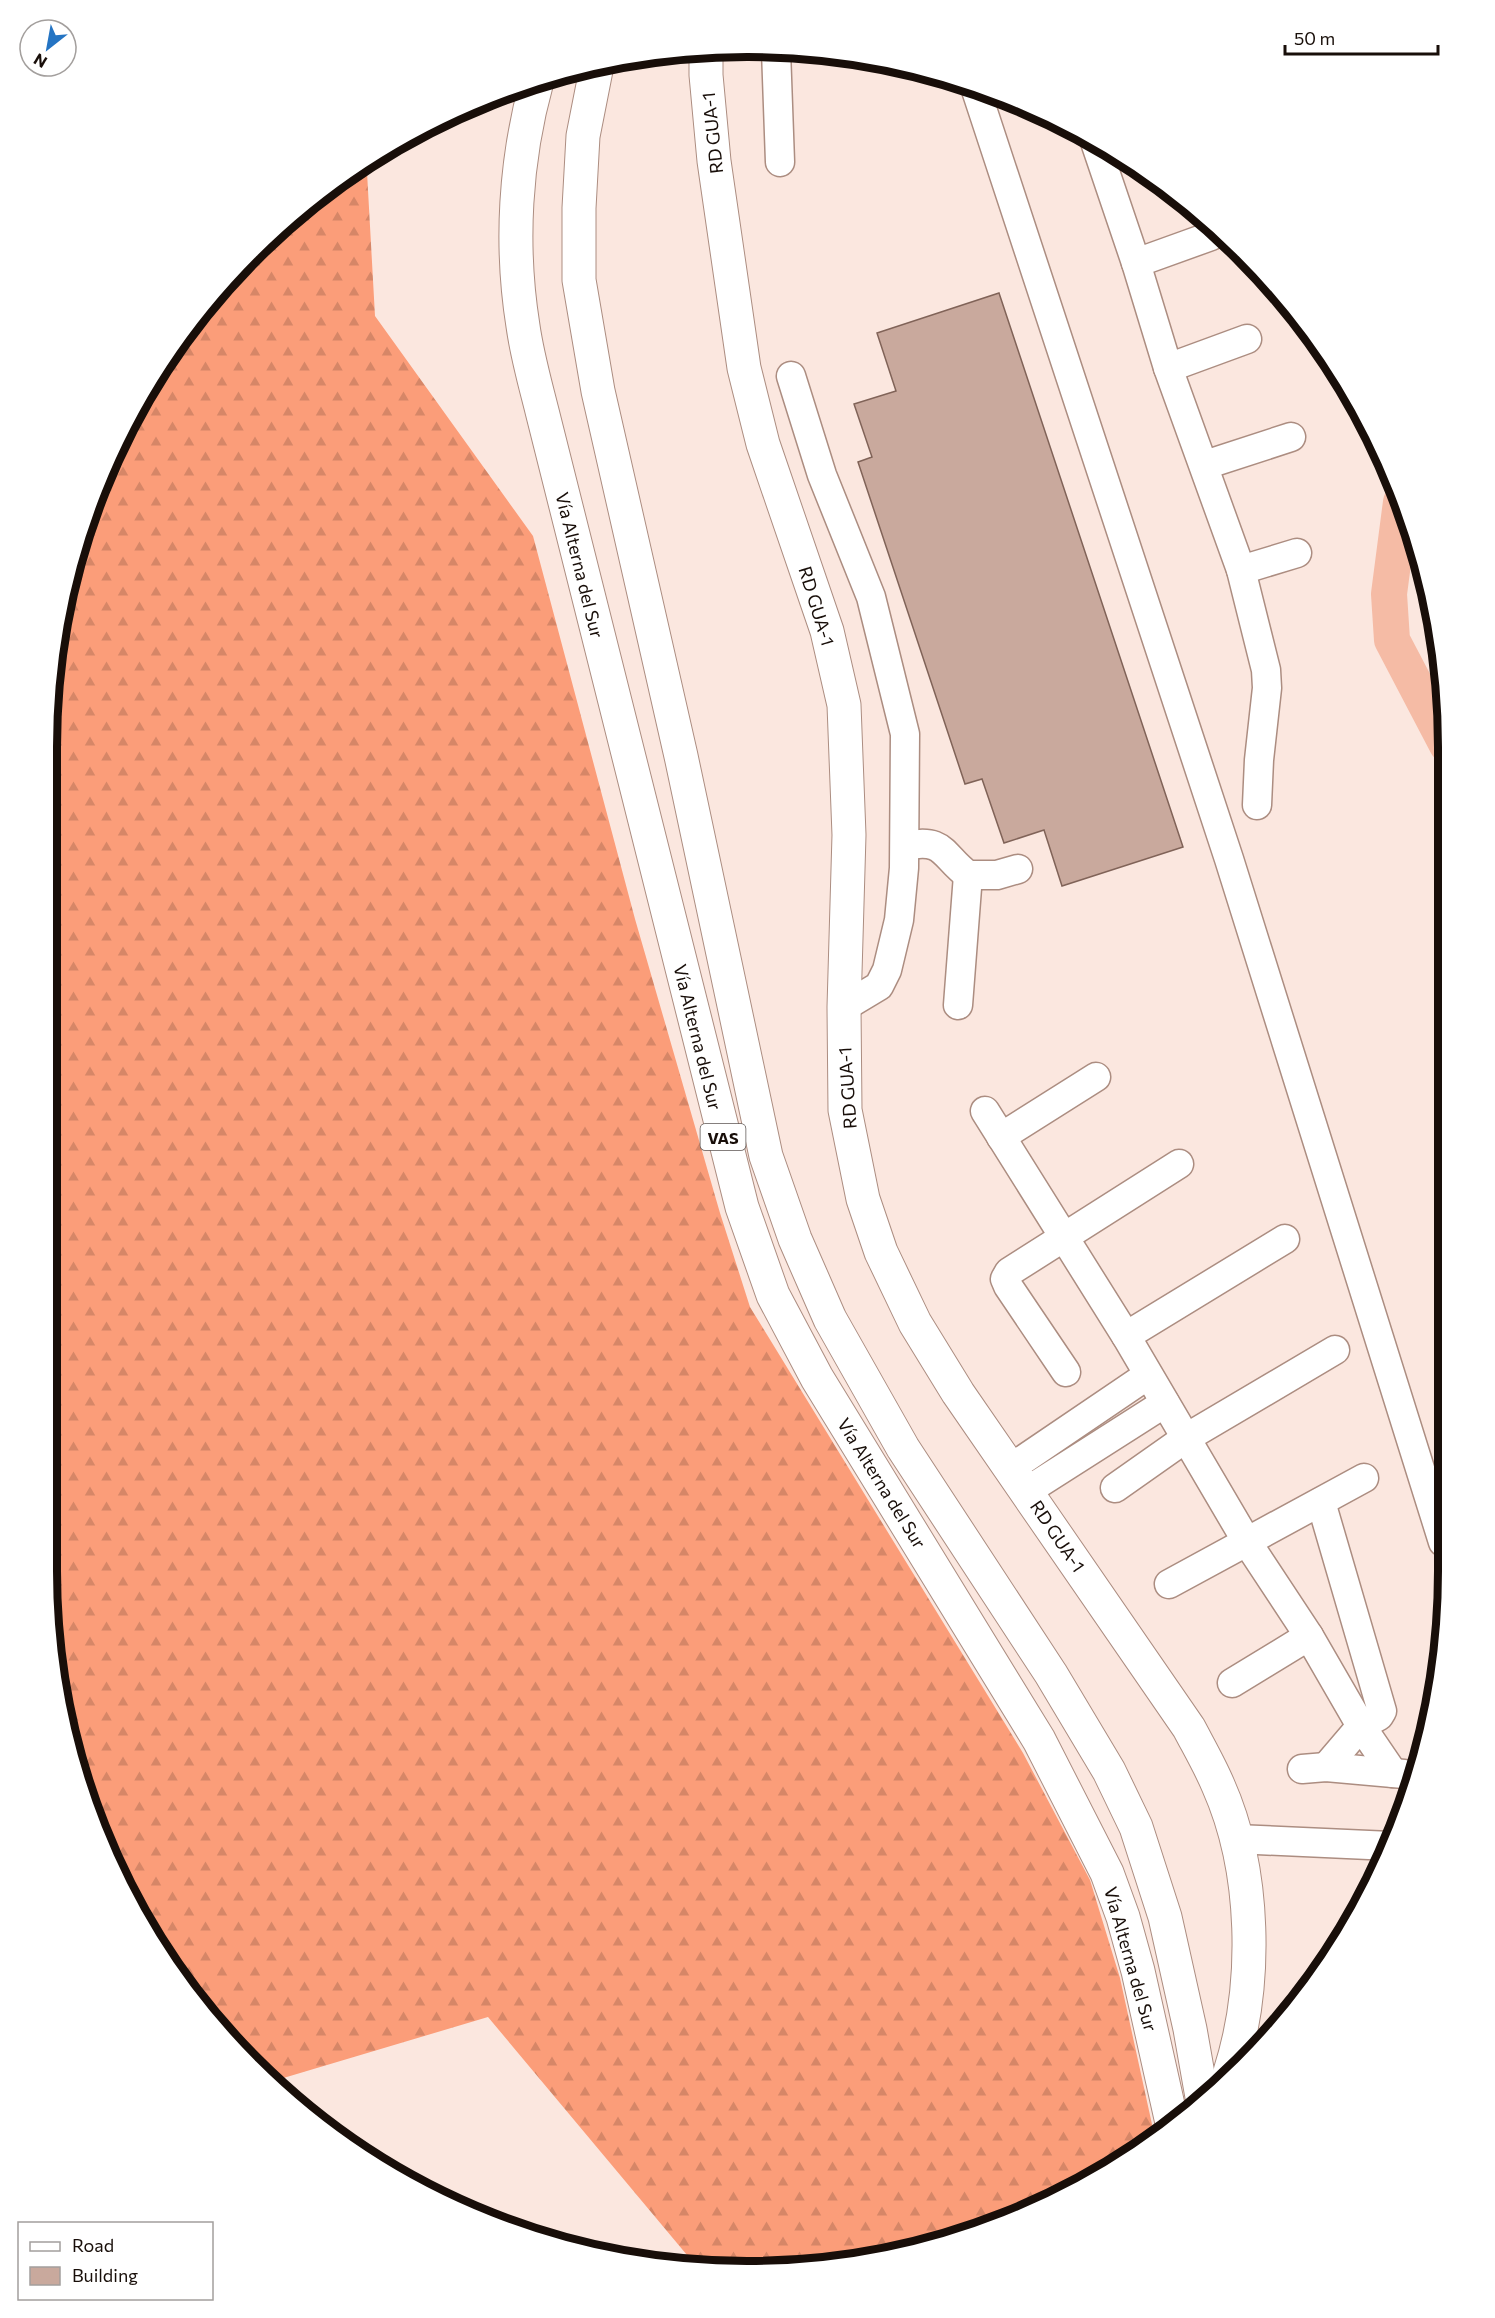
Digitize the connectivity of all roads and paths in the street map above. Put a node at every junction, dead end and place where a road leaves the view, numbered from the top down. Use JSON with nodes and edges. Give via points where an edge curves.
{"nodes":[{"id":1,"x":706,"y":58,"type":"edge"},
{"id":2,"x":776,"y":58,"type":"edge"},
{"id":3,"x":595,"y":74,"type":"edge"},
{"id":4,"x":534,"y":92,"type":"edge"},
{"id":5,"x":978,"y":98,"type":"edge"},
{"id":6,"x":1106,"y":158,"type":"edge"},
{"id":7,"x":780,"y":162,"type":"dead end"},
{"id":8,"x":1211,"y":236,"type":"dead end"},
{"id":9,"x":1136,"y":263,"type":"junction"},
{"id":10,"x":1247,"y":339,"type":"dead end"},
{"id":11,"x":1168,"y":368,"type":"junction"},
{"id":12,"x":791,"y":376,"type":"dead end"},
{"id":13,"x":1291,"y":437,"type":"dead end"},
{"id":14,"x":1205,"y":465,"type":"junction"},
{"id":15,"x":1297,"y":553,"type":"dead end"},
{"id":16,"x":1241,"y":570,"type":"junction"},
{"id":17,"x":1257,"y":805,"type":"dead end"},
{"id":18,"x":905,"y":846,"type":"junction"},
{"id":19,"x":1018,"y":869,"type":"dead end"},
{"id":20,"x":968,"y":875,"type":"junction"},
{"id":21,"x":958,"y":1005,"type":"dead end"},
{"id":22,"x":844,"y":1007,"type":"junction"},
{"id":23,"x":1096,"y":1077,"type":"dead end"},
{"id":24,"x":985,"y":1111,"type":"dead end"},
{"id":25,"x":1001,"y":1137,"type":"junction"},
{"id":26,"x":1179,"y":1164,"type":"dead end"},
{"id":27,"x":1063,"y":1238,"type":"junction"},
{"id":28,"x":1285,"y":1239,"type":"dead end"},
{"id":29,"x":1126,"y":1336,"type":"junction"},
{"id":30,"x":1335,"y":1350,"type":"dead end"},
{"id":31,"x":1066,"y":1372,"type":"dead end"},
{"id":32,"x":1148,"y":1376,"type":"junction"},
{"id":33,"x":1165,"y":1403,"type":"junction"},
{"id":34,"x":1186,"y":1438,"type":"junction"},
{"id":35,"x":1364,"y":1478,"type":"dead end"},
{"id":36,"x":1019,"y":1479,"type":"junction"},
{"id":37,"x":1115,"y":1488,"type":"dead end"},
{"id":38,"x":1321,"y":1502,"type":"junction"},
{"id":39,"x":1438,"y":1526,"type":"edge"},
{"id":40,"x":1247,"y":1542,"type":"junction"},
{"id":41,"x":1169,"y":1584,"type":"dead end"},
{"id":42,"x":1310,"y":1636,"type":"junction"},
{"id":43,"x":1232,"y":1683,"type":"dead end"},
{"id":44,"x":1361,"y":1726,"type":"junction"},
{"id":45,"x":1403,"y":1773,"type":"edge"},
{"id":46,"x":1236,"y":1839,"type":"junction"},
{"id":47,"x":1380,"y":1846,"type":"edge"},
{"id":48,"x":1232,"y":2063,"type":"edge"},
{"id":49,"x":1201,"y":2092,"type":"edge"},
{"id":50,"x":1171,"y":2116,"type":"edge"}],
"edges":[{"from":1,"to":22,"type":"main road","name":"RD GUA-1","via":[[714,161],[744,368],[763,444],[827,631],[843,705],[849,836]]},
{"from":2,"to":7,"type":"street"},
{"from":3,"to":49,"type":"main road","name":"Vía Alterna del Sur","number":"VAS","via":[[583,136],[579,280],[598,391],[766,1156],[795,1239],[830,1319],[903,1448],[1051,1674],[1103,1761],[1136,1827],[1165,1917]]},
{"from":4,"to":50,"type":"main road","name":"Vía Alterna del Sur","number":"VAS","via":[[518,189],[516,252],[523,326],[742,1207],[770,1287],[792,1334],[1033,1730],[1107,1873],[1138,1971]]},
{"from":5,"to":39,"type":"street","via":[[1229,859]]},
{"from":6,"to":9,"type":"street"},
{"from":8,"to":9,"type":"street"},
{"from":9,"to":11,"type":"street"},
{"from":10,"to":11,"type":"street"},
{"from":11,"to":14,"type":"street"},
{"from":12,"to":18,"type":"street","via":[[822,475],[872,597],[885,650],[904,734]]},
{"from":13,"to":14,"type":"street"},
{"from":14,"to":16,"type":"street"},
{"from":15,"to":16,"type":"street"},
{"from":16,"to":17,"type":"street","via":[[1266,670]]},
{"from":18,"to":20,"type":"street","via":[[932,844]]},
{"from":18,"to":22,"type":"street","via":[[898,920],[887,970],[879,986]]},
{"from":19,"to":20,"type":"street","via":[[997,875]]},
{"from":20,"to":21,"type":"street"},
{"from":22,"to":36,"type":"main road","name":"RD GUA-1","via":[[845,1110],[864,1199],[881,1252],[915,1323],[958,1393]]},
{"from":23,"to":25,"type":"street"},
{"from":24,"to":25,"type":"street"},
{"from":25,"to":27,"type":"street"},
{"from":26,"to":27,"type":"street"},
{"from":27,"to":29,"type":"street"},
{"from":27,"to":31,"type":"street","via":[[1009,1272],[1005,1279]]},
{"from":28,"to":29,"type":"street"},
{"from":29,"to":32,"type":"street"},
{"from":30,"to":34,"type":"street"},
{"from":32,"to":33,"type":"street"},
{"from":32,"to":36,"type":"street"},
{"from":33,"to":34,"type":"street"},
{"from":33,"to":36,"type":"street"},
{"from":34,"to":37,"type":"street"},
{"from":34,"to":40,"type":"street"},
{"from":35,"to":38,"type":"street"},
{"from":36,"to":46,"type":"main road","name":"RD GUA-1","via":[[1189,1728],[1219,1786]]},
{"from":38,"to":40,"type":"street"},
{"from":38,"to":44,"type":"street","via":[[1381,1702],[1379,1716]]},
{"from":40,"to":41,"type":"street"},
{"from":40,"to":42,"type":"street"},
{"from":42,"to":43,"type":"street"},
{"from":42,"to":44,"type":"street"},
{"from":44,"to":45,"type":"street"},
{"from":44,"to":45,"type":"street","via":[[1314,1768]]},
{"from":46,"to":47,"type":"street"},
{"from":46,"to":48,"type":"main road","name":"RD GUA-1","via":[[1244,1870],[1249,1950],[1245,2002]]}]}
